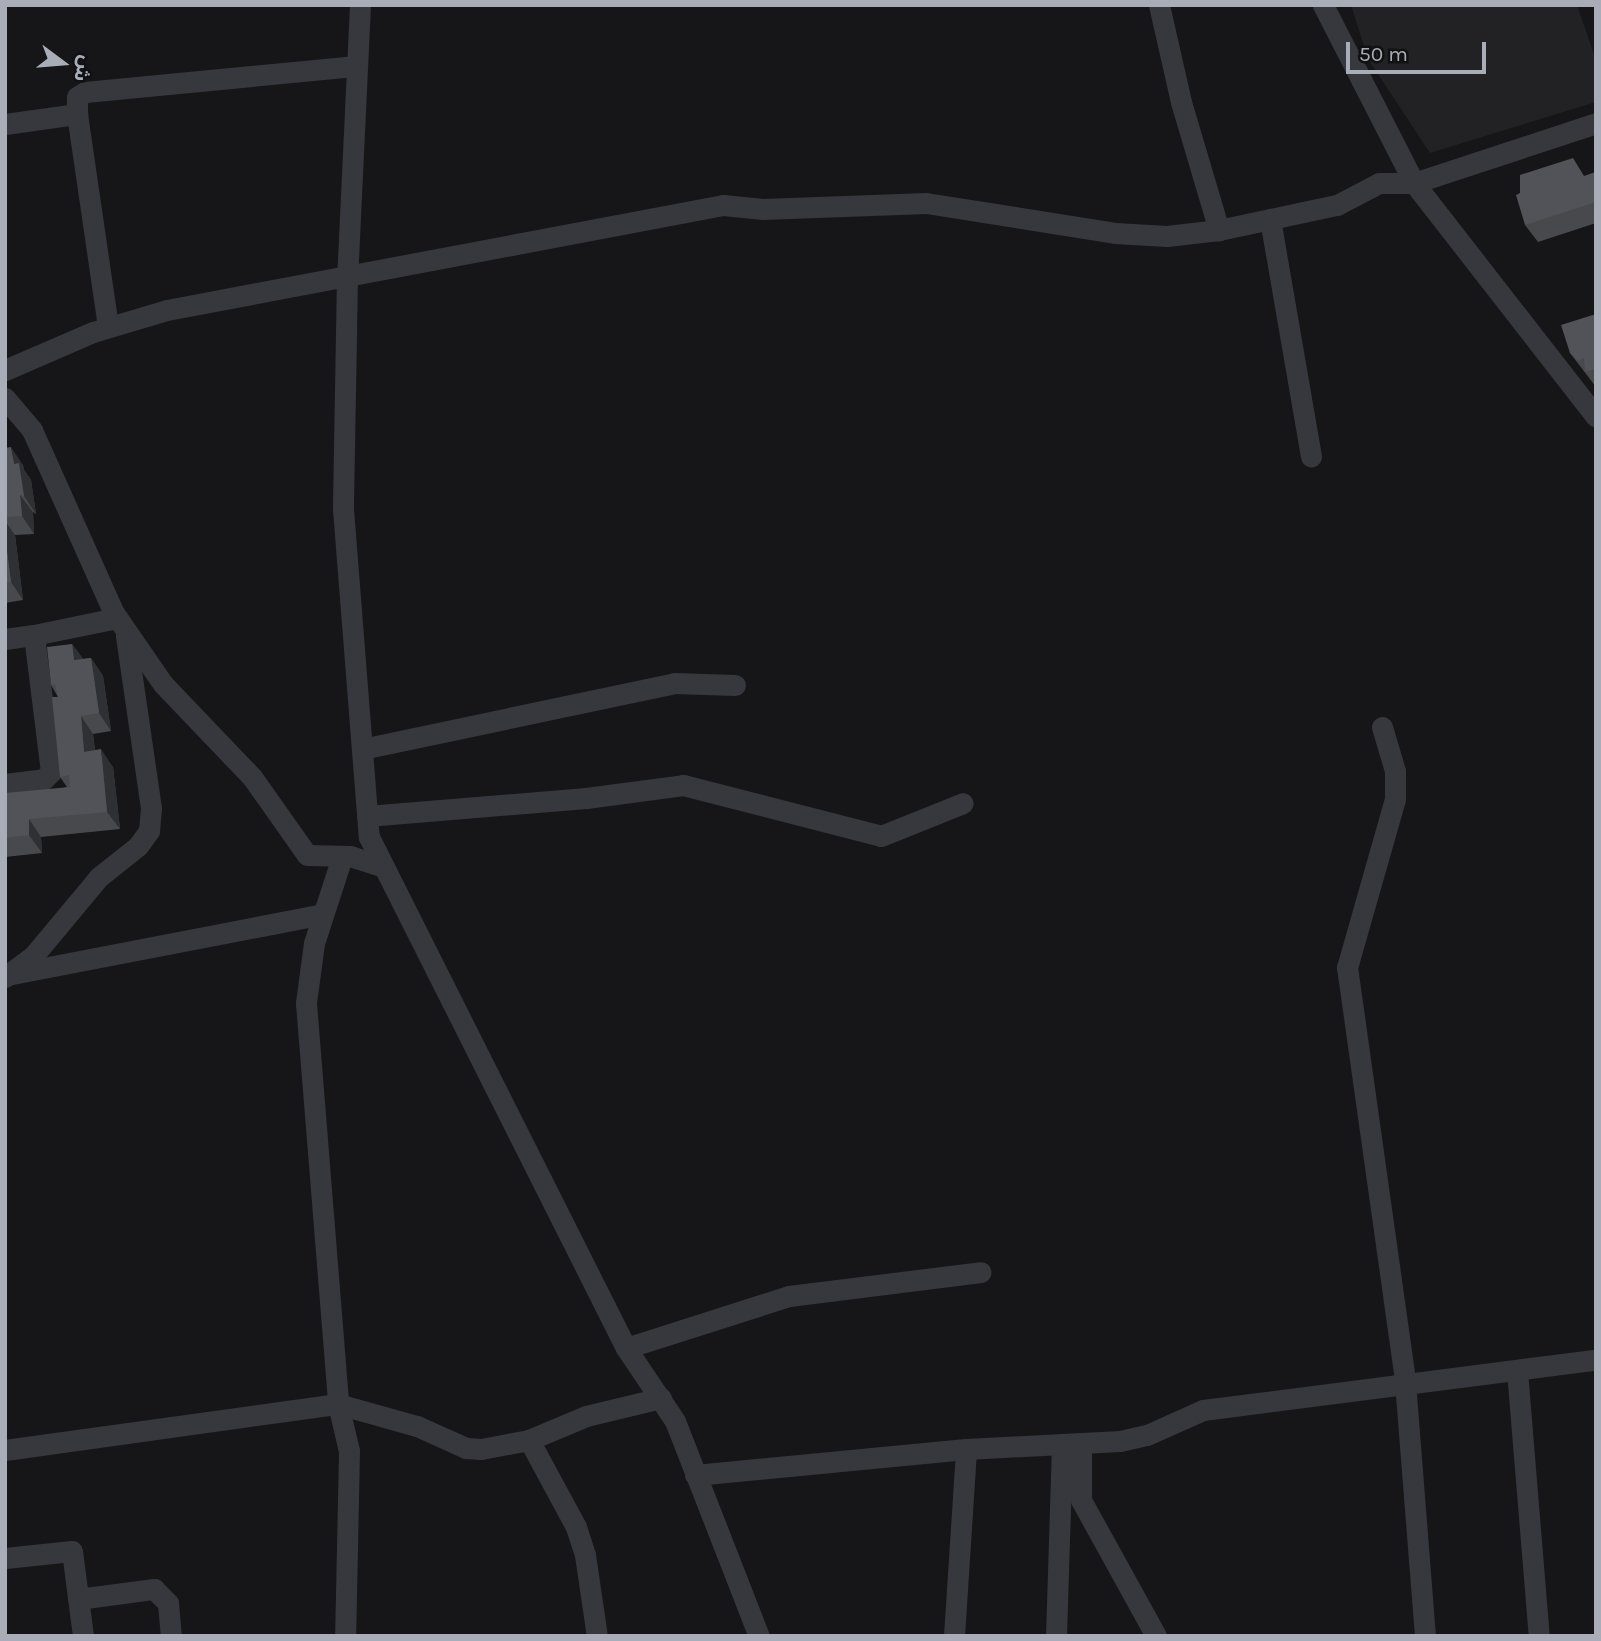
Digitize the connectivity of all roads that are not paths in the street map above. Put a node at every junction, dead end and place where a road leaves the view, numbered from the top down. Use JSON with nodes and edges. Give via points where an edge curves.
{"nodes":[{"id":1,"x":360,"y":5,"type":"edge"},
{"id":2,"x":1159,"y":5,"type":"edge"},
{"id":3,"x":1323,"y":5,"type":"edge"},
{"id":4,"x":357,"y":66,"type":"junction"},
{"id":5,"x":78,"y":114,"type":"junction"},
{"id":6,"x":1596,"y":123,"type":"edge"},
{"id":7,"x":5,"y":124,"type":"edge"},
{"id":8,"x":1415,"y":183,"type":"junction"},
{"id":9,"x":1270,"y":219,"type":"junction"},
{"id":10,"x":1219,"y":230,"type":"junction"},
{"id":11,"x":347,"y":276,"type":"junction"},
{"id":12,"x":108,"y":327,"type":"junction"},
{"id":13,"x":5,"y":370,"type":"edge"},
{"id":14,"x":5,"y":398,"type":"edge"},
{"id":15,"x":1596,"y":417,"type":"edge"},
{"id":16,"x":1311,"y":456,"type":"dead end"},
{"id":17,"x":121,"y":625,"type":"junction"},
{"id":18,"x":34,"y":635,"type":"junction"},
{"id":19,"x":5,"y":639,"type":"edge"},
{"id":20,"x":735,"y":685,"type":"dead end"},
{"id":21,"x":1382,"y":727,"type":"dead end"},
{"id":22,"x":362,"y":750,"type":"junction"},
{"id":23,"x":5,"y":785,"type":"edge"},
{"id":24,"x":963,"y":803,"type":"dead end"},
{"id":25,"x":368,"y":827,"type":"junction"},
{"id":26,"x":346,"y":857,"type":"junction"},
{"id":27,"x":383,"y":867,"type":"junction"},
{"id":28,"x":323,"y":914,"type":"junction"},
{"id":29,"x":8,"y":976,"type":"edge"},
{"id":30,"x":981,"y":1272,"type":"dead end"},
{"id":31,"x":626,"y":1348,"type":"junction"},
{"id":32,"x":1596,"y":1360,"type":"edge"},
{"id":33,"x":1517,"y":1371,"type":"junction"},
{"id":34,"x":1405,"y":1382,"type":"junction"},
{"id":35,"x":661,"y":1398,"type":"junction"},
{"id":36,"x":338,"y":1404,"type":"junction"},
{"id":37,"x":529,"y":1440,"type":"junction"},
{"id":38,"x":1071,"y":1443,"type":"junction"},
{"id":39,"x":966,"y":1449,"type":"junction"},
{"id":40,"x":5,"y":1450,"type":"edge"},
{"id":41,"x":695,"y":1475,"type":"junction"},
{"id":42,"x":5,"y":1558,"type":"edge"},
{"id":43,"x":78,"y":1599,"type":"junction"},
{"id":44,"x":83,"y":1636,"type":"edge"},
{"id":45,"x":172,"y":1636,"type":"edge"},
{"id":46,"x":345,"y":1636,"type":"edge"},
{"id":47,"x":597,"y":1636,"type":"edge"},
{"id":48,"x":759,"y":1636,"type":"edge"},
{"id":49,"x":954,"y":1636,"type":"edge"},
{"id":50,"x":1056,"y":1636,"type":"edge"},
{"id":51,"x":1156,"y":1636,"type":"edge"},
{"id":52,"x":1424,"y":1636,"type":"edge"},
{"id":53,"x":1539,"y":1636,"type":"edge"}],
"edges":[{"from":1,"to":4,"type":"street"},
{"from":2,"to":10,"type":"street","via":[[1181,102]]},
{"from":3,"to":8,"type":"street"},
{"from":4,"to":5,"type":"street","via":[[85,92],[77,97]]},
{"from":4,"to":11,"type":"street"},
{"from":5,"to":7,"type":"street"},
{"from":5,"to":12,"type":"street"},
{"from":6,"to":8,"type":"street"},
{"from":8,"to":9,"type":"street","via":[[1380,183],[1337,205]]},
{"from":8,"to":15,"type":"street"},
{"from":9,"to":10,"type":"street"},
{"from":9,"to":16,"type":"street"},
{"from":10,"to":11,"type":"street","via":[[1167,236],[1115,233],[926,203],[762,209],[723,205]]},
{"from":11,"to":12,"type":"street","via":[[166,310]]},
{"from":11,"to":22,"type":"street","via":[[343,509]]},
{"from":12,"to":13,"type":"street"},
{"from":14,"to":17,"type":"street","via":[[32,430]]},
{"from":17,"to":18,"type":"street"},
{"from":17,"to":26,"type":"street","via":[[163,684],[251,777],[299,848],[316,858]]},
{"from":17,"to":29,"type":"street","via":[[152,808],[149,831],[138,846],[99,877],[34,955]]},
{"from":18,"to":19,"type":"street"},
{"from":18,"to":23,"type":"street","via":[[51,772],[44,779]]},
{"from":20,"to":22,"type":"street","via":[[674,683]]},
{"from":21,"to":34,"type":"street","via":[[1395,771],[1395,799],[1347,967]]},
{"from":22,"to":25,"type":"street"},
{"from":24,"to":25,"type":"street","via":[[881,836],[683,785]]},
{"from":25,"to":26,"type":"street"},
{"from":25,"to":27,"type":"street"},
{"from":26,"to":27,"type":"street"},
{"from":26,"to":28,"type":"street"},
{"from":27,"to":31,"type":"street"},
{"from":28,"to":29,"type":"street"},
{"from":28,"to":36,"type":"street","via":[[306,1003]]},
{"from":30,"to":31,"type":"street","via":[[789,1296]]},
{"from":31,"to":35,"type":"street"},
{"from":32,"to":33,"type":"street"},
{"from":33,"to":34,"type":"street"},
{"from":33,"to":53,"type":"street"},
{"from":34,"to":38,"type":"street","via":[[1203,1410],[1147,1435]]},
{"from":34,"to":52,"type":"street"},
{"from":35,"to":37,"type":"street","via":[[586,1416]]},
{"from":35,"to":41,"type":"street","via":[[675,1421]]},
{"from":36,"to":37,"type":"street","via":[[417,1426],[466,1448]]},
{"from":36,"to":40,"type":"street"},
{"from":36,"to":46,"type":"street","via":[[349,1451]]},
{"from":37,"to":47,"type":"street","via":[[576,1527],[585,1555]]},
{"from":38,"to":39,"type":"street"},
{"from":38,"to":50,"type":"street"},
{"from":38,"to":51,"type":"street","via":[[1081,1500]]},
{"from":39,"to":41,"type":"street"},
{"from":39,"to":49,"type":"street"},
{"from":41,"to":48,"type":"street"},
{"from":42,"to":43,"type":"street","via":[[72,1551]]},
{"from":43,"to":44,"type":"street"},
{"from":43,"to":45,"type":"street","via":[[154,1589],[168,1603]]}]}
